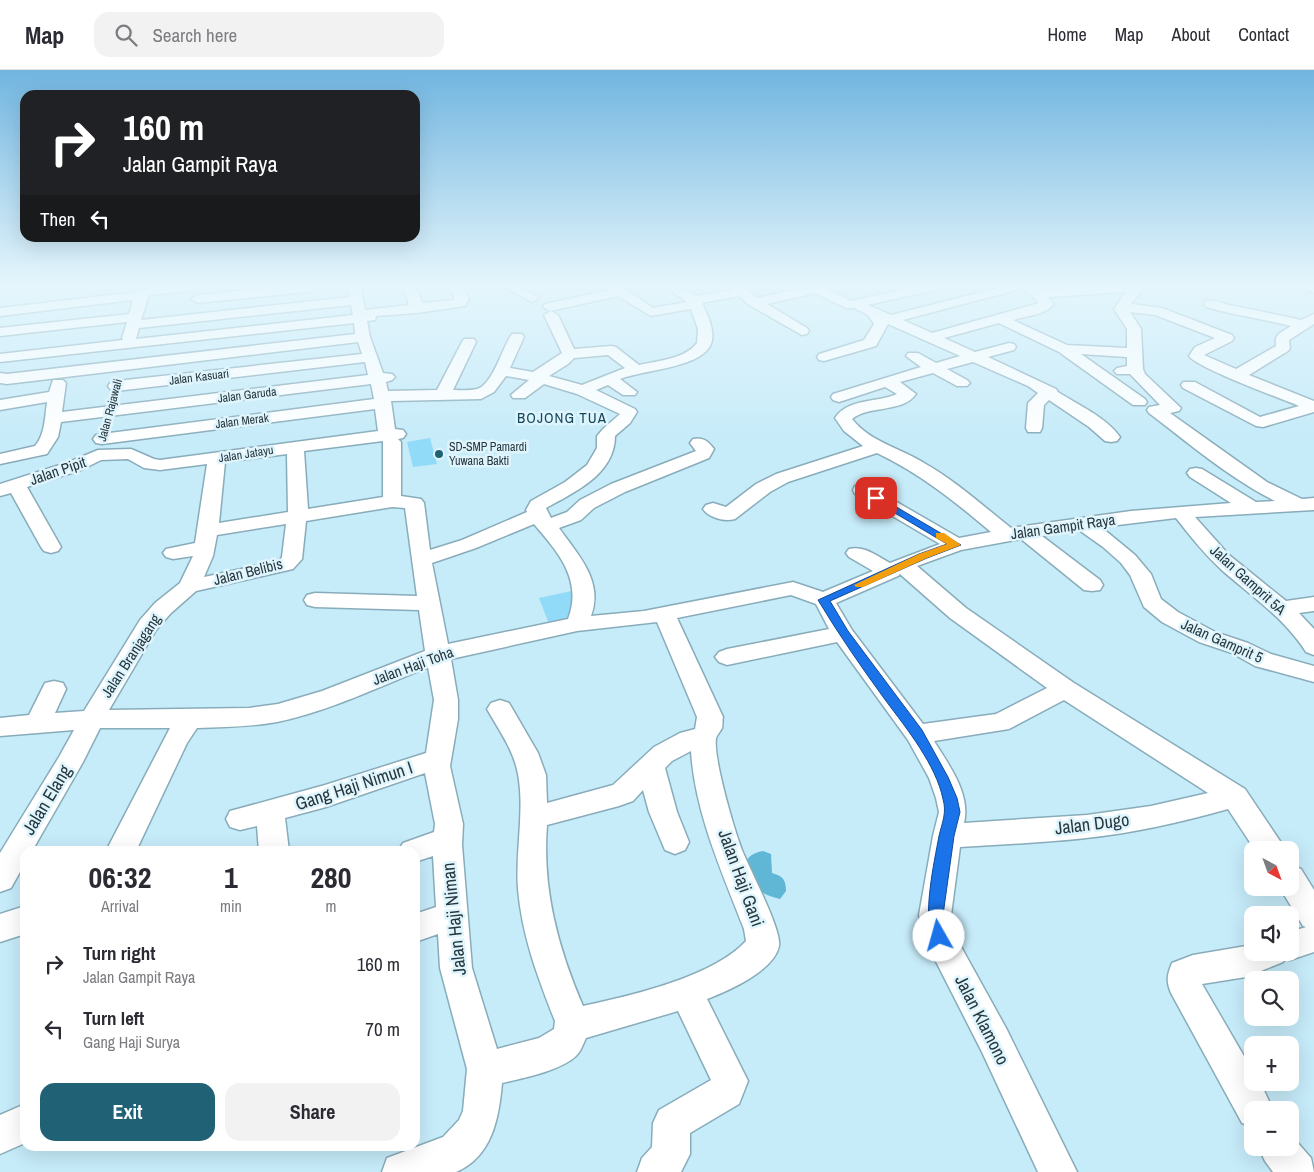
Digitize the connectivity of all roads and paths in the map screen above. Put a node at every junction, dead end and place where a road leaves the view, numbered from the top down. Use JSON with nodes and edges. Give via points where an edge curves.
{"nodes":[{"id":1,"x":129,"y":338,"type":"edge"},
{"id":2,"x":180,"y":338,"type":"edge"},
{"id":3,"x":230,"y":338,"type":"edge"},
{"id":4,"x":352,"y":338,"type":"edge"},
{"id":5,"x":364,"y":338,"type":"edge"},
{"id":6,"x":372,"y":338,"type":"edge"},
{"id":7,"x":516,"y":338,"type":"edge"},
{"id":8,"x":561,"y":338,"type":"edge"},
{"id":9,"x":705,"y":338,"type":"edge"},
{"id":10,"x":873,"y":338,"type":"edge"},
{"id":11,"x":935,"y":338,"type":"edge"},
{"id":12,"x":1042,"y":338,"type":"edge"},
{"id":13,"x":1133,"y":338,"type":"edge"},
{"id":14,"x":1226,"y":338,"type":"edge"},
{"id":15,"x":1282,"y":338,"type":"edge"},
{"id":16,"x":469,"y":342,"type":"dead end"},
{"id":17,"x":128,"y":344,"type":"junction"},
{"id":18,"x":1010,"y":347,"type":"dead end"},
{"id":19,"x":1064,"y":349,"type":"junction"},
{"id":20,"x":1092,"y":350,"type":"junction"},
{"id":21,"x":227,"y":354,"type":"junction"},
{"id":22,"x":570,"y":354,"type":"junction"},
{"id":23,"x":913,"y":356,"type":"dead end"},
{"id":24,"x":976,"y":356,"type":"junction"},
{"id":25,"x":371,"y":357,"type":"junction"},
{"id":26,"x":824,"y":357,"type":"dead end"},
{"id":27,"x":4,"y":358,"type":"edge"},
{"id":28,"x":664,"y":359,"type":"junction"},
{"id":29,"x":121,"y":365,"type":"junction"},
{"id":30,"x":1130,"y":365,"type":"junction"},
{"id":31,"x":933,"y":368,"type":"junction"},
{"id":32,"x":637,"y":370,"type":"junction"},
{"id":33,"x":500,"y":371,"type":"junction"},
{"id":34,"x":0,"y":372,"type":"edge"},
{"id":35,"x":226,"y":374,"type":"junction"},
{"id":36,"x":1101,"y":374,"type":"junction"},
{"id":37,"x":1238,"y":375,"type":"junction"},
{"id":38,"x":0,"y":378,"type":"edge"},
{"id":39,"x":382,"y":378,"type":"junction"},
{"id":40,"x":539,"y":378,"type":"junction"},
{"id":41,"x":680,"y":378,"type":"dead end"},
{"id":42,"x":609,"y":379,"type":"junction"},
{"id":43,"x":887,"y":381,"type":"junction"},
{"id":44,"x":962,"y":383,"type":"dead end"},
{"id":45,"x":1189,"y":385,"type":"dead end"},
{"id":46,"x":116,"y":386,"type":"junction"},
{"id":47,"x":583,"y":390,"type":"junction"},
{"id":48,"x":628,"y":392,"type":"dead end"},
{"id":49,"x":1050,"y":392,"type":"junction"},
{"id":50,"x":449,"y":395,"type":"junction"},
{"id":51,"x":519,"y":395,"type":"dead end"},
{"id":52,"x":839,"y":397,"type":"dead end"},
{"id":53,"x":385,"y":399,"type":"junction"},
{"id":54,"x":1139,"y":402,"type":"dead end"},
{"id":55,"x":0,"y":405,"type":"edge"},
{"id":56,"x":1314,"y":407,"type":"edge"},
{"id":57,"x":107,"y":411,"type":"junction"},
{"id":58,"x":448,"y":412,"type":"dead end"},
{"id":59,"x":54,"y":418,"type":"junction"},
{"id":60,"x":1034,"y":428,"type":"dead end"},
{"id":61,"x":392,"y":437,"type":"junction"},
{"id":62,"x":1111,"y":437,"type":"dead end"},
{"id":63,"x":700,"y":443,"type":"dead end"},
{"id":64,"x":295,"y":446,"type":"junction"},
{"id":65,"x":100,"y":447,"type":"junction"},
{"id":66,"x":878,"y":447,"type":"junction"},
{"id":67,"x":217,"y":458,"type":"junction"},
{"id":68,"x":0,"y":459,"type":"edge"},
{"id":69,"x":1196,"y":473,"type":"dead end"},
{"id":70,"x":8,"y":487,"type":"edge"},
{"id":71,"x":862,"y":490,"type":"dead end"},
{"id":72,"x":392,"y":500,"type":"junction"},
{"id":73,"x":1307,"y":505,"type":"edge"},
{"id":74,"x":713,"y":509,"type":"dead end"},
{"id":75,"x":1254,"y":509,"type":"junction"},
{"id":76,"x":1182,"y":512,"type":"junction"},
{"id":77,"x":297,"y":516,"type":"junction"},
{"id":78,"x":543,"y":521,"type":"junction"},
{"id":79,"x":1083,"y":524,"type":"junction"},
{"id":80,"x":1015,"y":533,"type":"junction"},
{"id":81,"x":206,"y":539,"type":"junction"},
{"id":82,"x":956,"y":545,"type":"junction"},
{"id":83,"x":51,"y":547,"type":"dead end"},
{"id":84,"x":173,"y":553,"type":"dead end"},
{"id":85,"x":856,"y":553,"type":"dead end"},
{"id":86,"x":421,"y":560,"type":"junction"},
{"id":87,"x":897,"y":569,"type":"junction"},
{"id":88,"x":1092,"y":585,"type":"dead end"},
{"id":89,"x":189,"y":586,"type":"junction"},
{"id":90,"x":315,"y":600,"type":"dead end"},
{"id":91,"x":824,"y":600,"type":"junction"},
{"id":92,"x":428,"y":603,"type":"junction"},
{"id":93,"x":1314,"y":604,"type":"edge"},
{"id":94,"x":1282,"y":609,"type":"junction"},
{"id":95,"x":664,"y":614,"type":"junction"},
{"id":96,"x":577,"y":624,"type":"junction"},
{"id":97,"x":843,"y":633,"type":"junction"},
{"id":98,"x":1313,"y":642,"type":"edge"},
{"id":99,"x":439,"y":654,"type":"junction"},
{"id":100,"x":727,"y":657,"type":"dead end"},
{"id":101,"x":1314,"y":674,"type":"edge"},
{"id":102,"x":54,"y":689,"type":"dead end"},
{"id":103,"x":1065,"y":689,"type":"junction"},
{"id":104,"x":500,"y":709,"type":"dead end"},
{"id":105,"x":92,"y":719,"type":"junction"},
{"id":106,"x":189,"y":719,"type":"junction"},
{"id":107,"x":37,"y":724,"type":"junction"},
{"id":108,"x":0,"y":727,"type":"edge"},
{"id":109,"x":917,"y":734,"type":"junction"},
{"id":110,"x":703,"y":737,"type":"junction"},
{"id":111,"x":438,"y":759,"type":"junction"},
{"id":112,"x":651,"y":766,"type":"junction"},
{"id":113,"x":1235,"y":797,"type":"junction"},
{"id":114,"x":270,"y":812,"type":"junction"},
{"id":115,"x":534,"y":817,"type":"junction"},
{"id":116,"x":240,"y":819,"type":"dead end"},
{"id":117,"x":947,"y":836,"type":"junction"},
{"id":118,"x":448,"y":840,"type":"junction"},
{"id":119,"x":1266,"y":841,"type":"edge"},
{"id":120,"x":675,"y":842,"type":"dead end"},
{"id":121,"x":123,"y":846,"type":"edge"},
{"id":122,"x":273,"y":846,"type":"edge"},
{"id":123,"x":420,"y":849,"type":"edge"},
{"id":124,"x":2,"y":871,"type":"edge"},
{"id":125,"x":1299,"y":892,"type":"edge"},
{"id":126,"x":451,"y":915,"type":"junction"},
{"id":127,"x":1314,"y":916,"type":"edge"},
{"id":128,"x":20,"y":922,"type":"edge"},
{"id":129,"x":420,"y":926,"type":"edge"},
{"id":130,"x":0,"y":928,"type":"edge"},
{"id":131,"x":1314,"y":938,"type":"edge"},
{"id":132,"x":1299,"y":943,"type":"edge"},
{"id":133,"x":1249,"y":961,"type":"edge"},
{"id":134,"x":686,"y":992,"type":"junction"},
{"id":135,"x":572,"y":1025,"type":"junction"},
{"id":136,"x":485,"y":1069,"type":"junction"},
{"id":137,"x":1250,"y":1101,"type":"edge"},
{"id":138,"x":20,"y":1125,"type":"edge"},
{"id":139,"x":0,"y":1135,"type":"edge"},
{"id":140,"x":1284,"y":1156,"type":"edge"},
{"id":141,"x":426,"y":1167,"type":"edge"},
{"id":142,"x":656,"y":1172,"type":"edge"},
{"id":143,"x":1058,"y":1172,"type":"edge"},
{"id":144,"x":1297,"y":1172,"type":"edge"}],
"edges":[{"from":1,"to":17,"type":"street","name":"Jalan Rajawali"},
{"from":2,"to":17,"type":"street"},
{"from":3,"to":21,"type":"street"},
{"from":4,"to":21,"type":"street","name":"Jalan Rajawali"},
{"from":5,"to":25,"type":"street"},
{"from":6,"to":39,"type":"street"},
{"from":7,"to":33,"type":"street","name":"Jalan Merak"},
{"from":8,"to":22,"type":"street"},
{"from":9,"to":28,"type":"street","via":[[700,350]]},
{"from":10,"to":26,"type":"street","via":[[871,343]]},
{"from":11,"to":24,"type":"street"},
{"from":12,"to":19,"type":"street"},
{"from":13,"to":30,"type":"street"},
{"from":14,"to":37,"type":"street","via":[[1200,350],[1196,356]]},
{"from":15,"to":37,"type":"street","via":[[1283,348],[1279,352]]},
{"from":16,"to":50,"type":"street","via":[[454,369]]},
{"from":17,"to":27,"type":"street"},
{"from":17,"to":29,"type":"street","name":"Jalan Rajawali"},
{"from":18,"to":24,"type":"street"},
{"from":19,"to":20,"type":"street"},
{"from":19,"to":36,"type":"street"},
{"from":20,"to":30,"type":"street"},
{"from":20,"to":30,"type":"street"},
{"from":21,"to":29,"type":"street","name":"Jalan Rajawali"},
{"from":21,"to":35,"type":"street"},
{"from":22,"to":32,"type":"street","via":[[611,350]]},
{"from":22,"to":40,"type":"street"},
{"from":23,"to":31,"type":"street"},
{"from":24,"to":31,"type":"street"},
{"from":24,"to":49,"type":"street"},
{"from":25,"to":35,"type":"street","name":"Jalan Kasuari"},
{"from":25,"to":39,"type":"street"},
{"from":27,"to":34,"type":"street"},
{"from":28,"to":32,"type":"street"},
{"from":28,"to":41,"type":"street"},
{"from":29,"to":38,"type":"street"},
{"from":29,"to":46,"type":"street","name":"Jalan Rajawali"},
{"from":30,"to":36,"type":"street"},
{"from":30,"to":73,"type":"street","via":[[1173,408],[1155,410],[1260,486]]},
{"from":31,"to":43,"type":"street"},
{"from":31,"to":44,"type":"street"},
{"from":32,"to":42,"type":"street"},
{"from":33,"to":40,"type":"street"},
{"from":33,"to":50,"type":"street","name":"Jalan Merak","via":[[489,390],[482,394]]},
{"from":35,"to":46,"type":"street","name":"Jalan Kasuari"},
{"from":36,"to":54,"type":"street"},
{"from":37,"to":56,"type":"street"},
{"from":39,"to":53,"type":"street"},
{"from":39,"to":57,"type":"street","name":"Jalan Garuda"},
{"from":40,"to":47,"type":"street"},
{"from":40,"to":51,"type":"street"},
{"from":42,"to":47,"type":"street"},
{"from":42,"to":48,"type":"street"},
{"from":43,"to":52,"type":"street"},
{"from":43,"to":66,"type":"street","via":[[908,394],[848,413],[843,418],[864,441]]},
{"from":45,"to":56,"type":"street","via":[[1256,421],[1263,422]]},
{"from":46,"to":57,"type":"street","name":"Jalan Rajawali"},
{"from":47,"to":78,"type":"street","via":[[629,412],[626,420],[609,431],[606,436],[608,444],[592,470],[538,505],[536,510]]},
{"from":49,"to":60,"type":"street","via":[[1036,403]]},
{"from":49,"to":62,"type":"street"},
{"from":50,"to":53,"type":"street","name":"Jalan Merak"},
{"from":50,"to":58,"type":"street"},
{"from":53,"to":61,"type":"street"},
{"from":53,"to":65,"type":"street","name":"Jalan Merak"},
{"from":55,"to":59,"type":"street","via":[[56,390]]},
{"from":57,"to":59,"type":"street","name":"Jalan Garuda"},
{"from":57,"to":65,"type":"street","name":"Jalan Rajawali"},
{"from":59,"to":68,"type":"street","via":[[43,449]]},
{"from":61,"to":64,"type":"street","name":"Jalan Jatayu"},
{"from":61,"to":72,"type":"street"},
{"from":63,"to":78,"type":"street","via":[[705,449],[703,454],[618,488],[587,504],[574,516]]},
{"from":64,"to":67,"type":"street","name":"Jalan Jatayu"},
{"from":64,"to":77,"type":"street","name":"Jalan Belibis"},
{"from":65,"to":67,"type":"street","name":"Jalan Jatayu","via":[[160,465]]},
{"from":65,"to":70,"type":"street","name":"Jalan Pipit","via":[[75,466]]},
{"from":66,"to":74,"type":"street","via":[[782,478],[728,515]]},
{"from":66,"to":80,"type":"street","via":[[928,473]]},
{"from":67,"to":81,"type":"street","name":"Jalan Branjagang"},
{"from":69,"to":75,"type":"street"},
{"from":70,"to":83,"type":"street","name":"Jalan Pipit"},
{"from":71,"to":82,"type":"street"},
{"from":72,"to":77,"type":"street"},
{"from":72,"to":86,"type":"street","name":"Jalan Haji Niman","via":[[414,503]]},
{"from":73,"to":75,"type":"street","name":"Jalan Gampit Raya"},
{"from":75,"to":76,"type":"street","name":"Jalan Gampit Raya"},
{"from":76,"to":79,"type":"street","name":"Jalan Gampit Raya"},
{"from":76,"to":94,"type":"street","name":"Jalan Gamprit 5A","via":[[1221,558]]},
{"from":77,"to":81,"type":"street"},
{"from":77,"to":89,"type":"street","name":"Jalan Belibis","via":[[292,559],[286,565]]},
{"from":78,"to":86,"type":"street"},
{"from":78,"to":96,"type":"street","via":[[585,585],[584,610]]},
{"from":79,"to":80,"type":"street","name":"Jalan Gampit Raya"},
{"from":79,"to":101,"type":"street","name":"Jalan Gamprit 5","via":[[1128,559],[1143,579],[1152,602],[1170,617],[1207,638],[1240,648],[1263,660]]},
{"from":80,"to":82,"type":"street","name":"Jalan Gampit Raya"},
{"from":80,"to":88,"type":"street"},
{"from":81,"to":84,"type":"street"},
{"from":81,"to":89,"type":"street","name":"Jalan Branjagang","via":[[203,556]]},
{"from":82,"to":87,"type":"street","name":"Jalan Gampit Raya"},
{"from":85,"to":87,"type":"street"},
{"from":86,"to":92,"type":"street","name":"Jalan Haji Niman"},
{"from":87,"to":91,"type":"street","name":"Jalan Gampit Raya"},
{"from":87,"to":103,"type":"street"},
{"from":89,"to":105,"type":"street","name":"Jalan Branjagang","via":[[148,625]]},
{"from":90,"to":92,"type":"street"},
{"from":91,"to":95,"type":"street","name":"Jalan Haji Toha","via":[[793,588]]},
{"from":91,"to":97,"type":"street","name":"Jalan Klamono"},
{"from":92,"to":99,"type":"street","name":"Jalan Haji Niman"},
{"from":93,"to":94,"type":"street"},
{"from":94,"to":98,"type":"street","name":"Jalan Gamprit 5A"},
{"from":95,"to":96,"type":"street","name":"Jalan Haji Toha"},
{"from":95,"to":110,"type":"street","name":"Jalan Haji Gani","via":[[710,717],[709,728]]},
{"from":96,"to":99,"type":"street","name":"Jalan Haji Toha"},
{"from":97,"to":100,"type":"street"},
{"from":97,"to":109,"type":"street","name":"Jalan Klamono"},
{"from":99,"to":106,"type":"street","name":"Jalan Haji Toha","via":[[332,697],[278,713]]},
{"from":99,"to":111,"type":"street","name":"Jalan Haji Niman","via":[[446,700]]},
{"from":102,"to":107,"type":"street"},
{"from":103,"to":109,"type":"street","via":[[1000,723]]},
{"from":103,"to":113,"type":"street"},
{"from":104,"to":115,"type":"street","via":[[525,753],[532,775]]},
{"from":105,"to":106,"type":"street","name":"Jalan Haji Toha"},
{"from":105,"to":107,"type":"street","name":"Jalan Haji Toha"},
{"from":105,"to":124,"type":"street","name":"Jalan Elang","via":[[70,762]]},
{"from":106,"to":121,"type":"street"},
{"from":107,"to":108,"type":"street","name":"Jalan Haji Toha"},
{"from":109,"to":117,"type":"street","name":"Jalan Klamono","via":[[942,777],[950,798],[953,812]]},
{"from":110,"to":112,"type":"street","via":[[669,750]]},
{"from":110,"to":134,"type":"street","name":"Jalan Haji Gani","via":[[706,772],[727,848],[760,929],[763,945],[759,953],[744,964]]},
{"from":111,"to":114,"type":"street","name":"Gang Haji Nimun I"},
{"from":111,"to":118,"type":"street","name":"Jalan Haji Niman","via":[[449,824]]},
{"from":112,"to":115,"type":"street","via":[[622,793]]},
{"from":112,"to":120,"type":"street"},
{"from":113,"to":117,"type":"street","name":"Jalan Dugo","via":[[1125,821],[1066,829]]},
{"from":113,"to":119,"type":"street"},
{"from":114,"to":116,"type":"street","name":"Gang Haji Nimun I"},
{"from":114,"to":122,"type":"street"},
{"from":115,"to":135,"type":"street","via":[[531,867],[535,899],[548,960]]},
{"from":117,"to":143,"type":"street","name":"Jalan Klamono","via":[[935,915],[939,936]]},
{"from":118,"to":123,"type":"street"},
{"from":118,"to":126,"type":"street","name":"Jalan Haji Niman"},
{"from":125,"to":127,"type":"street"},
{"from":126,"to":129,"type":"street"},
{"from":126,"to":136,"type":"street","name":"Jalan Haji Niman","via":[[456,968]]},
{"from":128,"to":130,"type":"street"},
{"from":131,"to":132,"type":"street"},
{"from":133,"to":137,"type":"street","via":[[1193,970],[1184,974],[1183,982]]},
{"from":134,"to":135,"type":"street","name":"Jalan Haji Gani"},
{"from":134,"to":142,"type":"street","via":[[730,1086],[672,1123],[671,1154]]},
{"from":135,"to":136,"type":"street","via":[[566,1042],[556,1050]]},
{"from":136,"to":141,"type":"street","name":"Jalan Haji Niman","via":[[474,1132],[453,1154]]},
{"from":138,"to":139,"type":"street"},
{"from":140,"to":144,"type":"street"}]}
